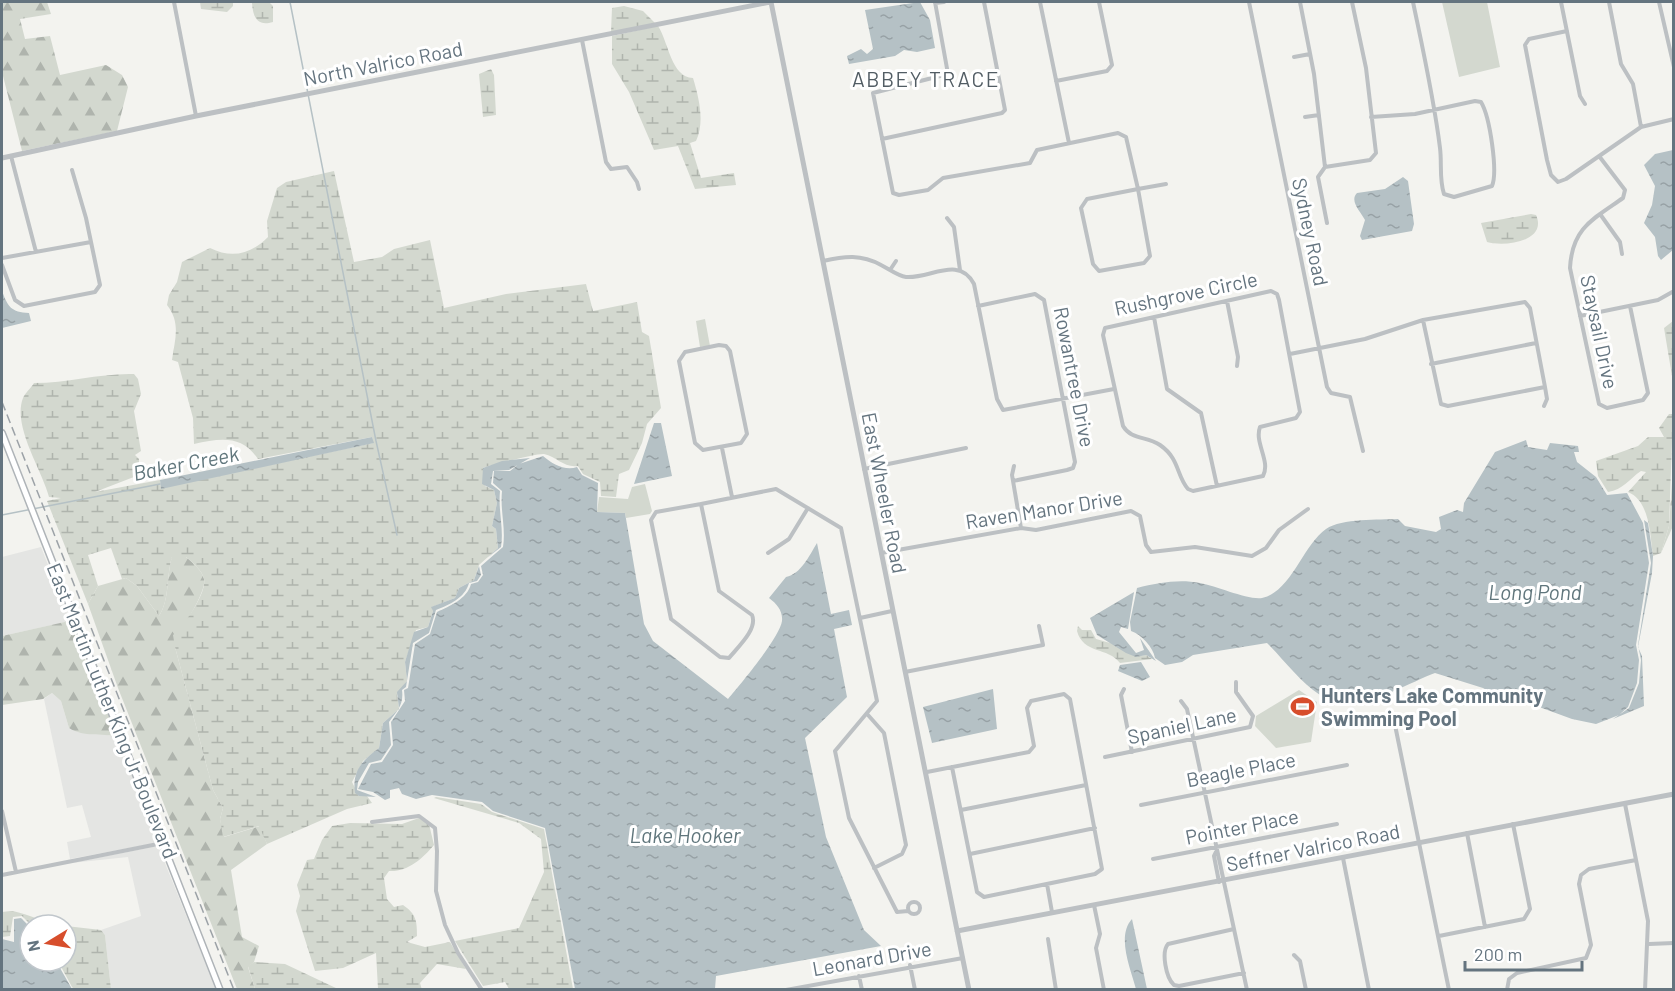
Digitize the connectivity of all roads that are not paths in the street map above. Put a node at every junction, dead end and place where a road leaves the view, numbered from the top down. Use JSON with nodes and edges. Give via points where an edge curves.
{"nodes":[{"id":1,"x":174,"y":2,"type":"edge"},
{"id":2,"x":770,"y":2,"type":"edge"},
{"id":3,"x":935,"y":2,"type":"edge"},
{"id":4,"x":944,"y":2,"type":"edge"},
{"id":5,"x":984,"y":2,"type":"edge"},
{"id":6,"x":1040,"y":2,"type":"edge"},
{"id":7,"x":1099,"y":2,"type":"edge"},
{"id":8,"x":1249,"y":2,"type":"edge"},
{"id":9,"x":1300,"y":2,"type":"edge"},
{"id":10,"x":1352,"y":2,"type":"edge"},
{"id":11,"x":1413,"y":2,"type":"edge"},
{"id":12,"x":1561,"y":2,"type":"edge"},
{"id":13,"x":1609,"y":2,"type":"edge"},
{"id":14,"x":1659,"y":2,"type":"edge"},
{"id":15,"x":1567,"y":31,"type":"junction"},
{"id":16,"x":582,"y":40,"type":"junction"},
{"id":17,"x":1310,"y":54,"type":"junction"},
{"id":18,"x":1294,"y":57,"type":"dead end"},
{"id":19,"x":1674,"y":67,"type":"edge"},
{"id":20,"x":1056,"y":81,"type":"junction"},
{"id":21,"x":1585,"y":104,"type":"dead end"},
{"id":22,"x":1433,"y":110,"type":"junction"},
{"id":23,"x":1319,"y":115,"type":"junction"},
{"id":24,"x":196,"y":116,"type":"junction"},
{"id":25,"x":1305,"y":117,"type":"dead end"},
{"id":26,"x":1371,"y":117,"type":"junction"},
{"id":27,"x":1674,"y":119,"type":"edge"},
{"id":28,"x":1641,"y":128,"type":"junction"},
{"id":29,"x":882,"y":139,"type":"junction"},
{"id":30,"x":1069,"y":143,"type":"junction"},
{"id":31,"x":11,"y":156,"type":"junction"},
{"id":32,"x":1599,"y":156,"type":"junction"},
{"id":33,"x":2,"y":158,"type":"edge"},
{"id":34,"x":1325,"y":167,"type":"junction"},
{"id":35,"x":72,"y":170,"type":"dead end"},
{"id":36,"x":1166,"y":184,"type":"dead end"},
{"id":37,"x":639,"y":189,"type":"dead end"},
{"id":38,"x":1138,"y":189,"type":"junction"},
{"id":39,"x":1600,"y":214,"type":"junction"},
{"id":40,"x":947,"y":218,"type":"dead end"},
{"id":41,"x":1327,"y":223,"type":"dead end"},
{"id":42,"x":91,"y":242,"type":"junction"},
{"id":43,"x":36,"y":252,"type":"junction"},
{"id":44,"x":1622,"y":254,"type":"dead end"},
{"id":45,"x":2,"y":258,"type":"edge"},
{"id":46,"x":823,"y":261,"type":"junction"},
{"id":47,"x":896,"y":261,"type":"dead end"},
{"id":48,"x":2,"y":265,"type":"edge"},
{"id":49,"x":890,"y":270,"type":"junction"},
{"id":50,"x":960,"y":270,"type":"junction"},
{"id":51,"x":1674,"y":291,"type":"edge"},
{"id":52,"x":1227,"y":301,"type":"junction"},
{"id":53,"x":978,"y":306,"type":"junction"},
{"id":54,"x":1630,"y":306,"type":"junction"},
{"id":55,"x":1154,"y":316,"type":"junction"},
{"id":56,"x":1580,"y":316,"type":"junction"},
{"id":57,"x":1423,"y":320,"type":"junction"},
{"id":58,"x":1536,"y":343,"type":"junction"},
{"id":59,"x":1320,"y":348,"type":"junction"},
{"id":60,"x":1290,"y":354,"type":"junction"},
{"id":61,"x":1431,"y":364,"type":"junction"},
{"id":62,"x":1237,"y":366,"type":"dead end"},
{"id":63,"x":1545,"y":387,"type":"junction"},
{"id":64,"x":1114,"y":389,"type":"junction"},
{"id":65,"x":1064,"y":399,"type":"junction"},
{"id":66,"x":1544,"y":406,"type":"dead end"},
{"id":67,"x":2,"y":433,"type":"edge"},
{"id":68,"x":722,"y":447,"type":"junction"},
{"id":69,"x":966,"y":448,"type":"dead end"},
{"id":70,"x":1363,"y":452,"type":"dead end"},
{"id":71,"x":1014,"y":466,"type":"dead end"},
{"id":72,"x":864,"y":470,"type":"junction"},
{"id":73,"x":1013,"y":481,"type":"junction"},
{"id":74,"x":1217,"y":486,"type":"junction"},
{"id":75,"x":732,"y":497,"type":"junction"},
{"id":76,"x":701,"y":504,"type":"junction"},
{"id":77,"x":808,"y":508,"type":"junction"},
{"id":78,"x":1308,"y":509,"type":"dead end"},
{"id":79,"x":1021,"y":528,"type":"junction"},
{"id":80,"x":768,"y":553,"type":"dead end"},
{"id":81,"x":881,"y":553,"type":"junction"},
{"id":82,"x":892,"y":611,"type":"junction"},
{"id":83,"x":860,"y":618,"type":"junction"},
{"id":84,"x":1039,"y":626,"type":"dead end"},
{"id":85,"x":905,"y":672,"type":"junction"},
{"id":86,"x":1236,"y":682,"type":"dead end"},
{"id":87,"x":1124,"y":689,"type":"dead end"},
{"id":88,"x":1181,"y":701,"type":"dead end"},
{"id":89,"x":868,"y":715,"type":"junction"},
{"id":90,"x":1395,"y":725,"type":"dead end"},
{"id":91,"x":1193,"y":739,"type":"junction"},
{"id":92,"x":1132,"y":752,"type":"junction"},
{"id":93,"x":1105,"y":757,"type":"dead end"},
{"id":94,"x":1347,"y":765,"type":"dead end"},
{"id":95,"x":952,"y":767,"type":"junction"},
{"id":96,"x":927,"y":772,"type":"junction"},
{"id":97,"x":1086,"y":784,"type":"junction"},
{"id":98,"x":1204,"y":793,"type":"junction"},
{"id":99,"x":1674,"y":794,"type":"edge"},
{"id":100,"x":1625,"y":803,"type":"junction"},
{"id":101,"x":1141,"y":805,"type":"dead end"},
{"id":102,"x":961,"y":810,"type":"junction"},
{"id":103,"x":2,"y":811,"type":"edge"},
{"id":104,"x":372,"y":822,"type":"dead end"},
{"id":105,"x":1337,"y":824,"type":"dead end"},
{"id":106,"x":1513,"y":824,"type":"junction"},
{"id":107,"x":1095,"y":828,"type":"junction"},
{"id":108,"x":1467,"y":833,"type":"junction"},
{"id":109,"x":164,"y":843,"type":"junction"},
{"id":110,"x":1420,"y":843,"type":"junction"},
{"id":111,"x":1216,"y":849,"type":"junction"},
{"id":112,"x":970,"y":854,"type":"junction"},
{"id":113,"x":1343,"y":858,"type":"junction"},
{"id":114,"x":1153,"y":859,"type":"dead end"},
{"id":115,"x":1636,"y":860,"type":"junction"},
{"id":116,"x":874,"y":868,"type":"junction"},
{"id":117,"x":16,"y":872,"type":"junction"},
{"id":118,"x":2,"y":875,"type":"edge"},
{"id":119,"x":1221,"y":881,"type":"junction"},
{"id":120,"x":1047,"y":884,"type":"junction"},
{"id":121,"x":1094,"y":905,"type":"junction"},
{"id":122,"x":908,"y":911,"type":"dead end"},
{"id":123,"x":1052,"y":912,"type":"junction"},
{"id":124,"x":1485,"y":927,"type":"junction"},
{"id":125,"x":1234,"y":929,"type":"junction"},
{"id":126,"x":957,"y":931,"type":"junction"},
{"id":127,"x":1439,"y":936,"type":"junction"},
{"id":128,"x":1048,"y":939,"type":"dead end"},
{"id":129,"x":1674,"y":943,"type":"edge"},
{"id":130,"x":1649,"y":944,"type":"junction"},
{"id":131,"x":1294,"y":955,"type":"dead end"},
{"id":132,"x":963,"y":958,"type":"junction"},
{"id":133,"x":910,"y":965,"type":"junction"},
{"id":134,"x":1244,"y":973,"type":"junction"},
{"id":135,"x":859,"y":975,"type":"junction"},
{"id":136,"x":1200,"y":982,"type":"junction"},
{"id":137,"x":808,"y":987,"type":"edge"},
{"id":138,"x":220,"y":990,"type":"edge"},
{"id":139,"x":482,"y":990,"type":"edge"},
{"id":140,"x":786,"y":990,"type":"edge"},
{"id":141,"x":862,"y":990,"type":"edge"},
{"id":142,"x":915,"y":990,"type":"edge"},
{"id":143,"x":969,"y":990,"type":"edge"},
{"id":144,"x":1056,"y":990,"type":"edge"},
{"id":145,"x":1104,"y":990,"type":"edge"},
{"id":146,"x":1202,"y":990,"type":"edge"},
{"id":147,"x":1247,"y":990,"type":"edge"},
{"id":148,"x":1306,"y":990,"type":"edge"},
{"id":149,"x":1369,"y":990,"type":"edge"},
{"id":150,"x":1449,"y":990,"type":"edge"},
{"id":151,"x":1507,"y":990,"type":"edge"},
{"id":152,"x":1645,"y":990,"type":"edge"}],
"edges":[{"from":1,"to":24,"type":"street"},
{"from":2,"to":16,"type":"street","name":"North Valrico Road"},
{"from":2,"to":46,"type":"street","name":"East Wheeler Road"},
{"from":3,"to":4,"type":"street"},
{"from":3,"to":29,"type":"street","via":[[948,74],[873,93]]},
{"from":5,"to":29,"type":"street","via":[[1005,110]]},
{"from":6,"to":20,"type":"street"},
{"from":7,"to":20,"type":"street","via":[[1112,65],[1107,71]]},
{"from":8,"to":59,"type":"street","name":"Sydney Road"},
{"from":9,"to":17,"type":"street"},
{"from":10,"to":26,"type":"street","via":[[1366,68]]},
{"from":11,"to":22,"type":"street"},
{"from":12,"to":15,"type":"street"},
{"from":13,"to":28,"type":"street","via":[[1621,64],[1633,84]]},
{"from":14,"to":19,"type":"street"},
{"from":15,"to":21,"type":"street"},
{"from":15,"to":32,"type":"street","via":[[1529,39],[1525,45],[1546,160],[1558,182]]},
{"from":16,"to":24,"type":"street","name":"North Valrico Road"},
{"from":16,"to":37,"type":"street","via":[[606,162],[611,169],[627,167]]},
{"from":17,"to":18,"type":"street"},
{"from":17,"to":23,"type":"street"},
{"from":20,"to":30,"type":"street"},
{"from":22,"to":22,"type":"street","via":[[1444,194],[1454,197],[1489,189],[1494,179],[1492,148],[1483,104],[1475,101]]},
{"from":22,"to":26,"type":"street"},
{"from":23,"to":25,"type":"street"},
{"from":23,"to":34,"type":"street"},
{"from":24,"to":31,"type":"street","name":"North Valrico Road"},
{"from":26,"to":34,"type":"street","via":[[1374,158]]},
{"from":27,"to":28,"type":"street"},
{"from":28,"to":32,"type":"street"},
{"from":29,"to":30,"type":"street","via":[[893,193],[899,195],[930,189],[943,178],[1030,163],[1035,152]]},
{"from":30,"to":38,"type":"street","via":[[1118,133],[1126,137]]},
{"from":31,"to":33,"type":"street","name":"North Valrico Road"},
{"from":31,"to":43,"type":"street"},
{"from":32,"to":39,"type":"street","name":"Staysail Drive","via":[[1625,190],[1623,198]]},
{"from":34,"to":41,"type":"street","via":[[1318,177]]},
{"from":35,"to":42,"type":"street"},
{"from":36,"to":38,"type":"street"},
{"from":38,"to":38,"type":"street","via":[[1150,256],[1144,263],[1100,271],[1093,264],[1081,208],[1087,199]]},
{"from":39,"to":44,"type":"street","via":[[1620,242]]},
{"from":39,"to":56,"type":"street","name":"Staysail Drive","via":[[1581,228],[1571,251],[1570,268]]},
{"from":40,"to":50,"type":"street","via":[[954,227]]},
{"from":42,"to":43,"type":"street"},
{"from":42,"to":48,"type":"street","via":[[100,285],[95,292],[24,306],[15,300]]},
{"from":43,"to":45,"type":"street"},
{"from":46,"to":49,"type":"street","via":[[856,255]]},
{"from":46,"to":72,"type":"street","name":"East Wheeler Road"},
{"from":47,"to":49,"type":"street"},
{"from":49,"to":50,"type":"street","via":[[909,277]]},
{"from":50,"to":53,"type":"street","via":[[971,279]]},
{"from":51,"to":54,"type":"street","via":[[1658,300]]},
{"from":52,"to":55,"type":"street","name":"Rushgrove Circle"},
{"from":52,"to":60,"type":"street","name":"Rushgrove Circle","via":[[1271,291],[1277,294]]},
{"from":52,"to":62,"type":"street"},
{"from":53,"to":65,"type":"street","via":[[999,407],[1003,410]]},
{"from":53,"to":65,"type":"street","name":"Rowantree Drive","via":[[1035,294],[1042,296]]},
{"from":54,"to":56,"type":"street"},
{"from":54,"to":56,"type":"street","name":"Staysail Drive","via":[[1648,393],[1643,400],[1607,408],[1599,404]]},
{"from":55,"to":64,"type":"street","name":"Rushgrove Circle","via":[[1105,328],[1103,335]]},
{"from":55,"to":74,"type":"street","via":[[1167,389],[1201,413]]},
{"from":57,"to":58,"type":"street","via":[[1525,302],[1530,308]]},
{"from":57,"to":59,"type":"street","via":[[1365,339]]},
{"from":57,"to":61,"type":"street"},
{"from":58,"to":61,"type":"street"},
{"from":58,"to":63,"type":"street"},
{"from":59,"to":60,"type":"street"},
{"from":59,"to":70,"type":"street","name":"Sydney Road","via":[[1327,387],[1331,393],[1350,397]]},
{"from":60,"to":74,"type":"street","name":"Rushgrove Circle","via":[[1301,408],[1298,416],[1260,427],[1263,476]]},
{"from":61,"to":63,"type":"street","via":[[1438,399],[1448,406]]},
{"from":63,"to":66,"type":"street"},
{"from":64,"to":65,"type":"street"},
{"from":64,"to":74,"type":"street","name":"Rushgrove Circle","via":[[1127,434],[1160,445],[1176,460],[1188,489]]},
{"from":65,"to":73,"type":"street","name":"Rowantree Drive","via":[[1073,468]]},
{"from":67,"to":109,"type":"main road","name":"East Martin Luther King Jr Boulevard"},
{"from":68,"to":68,"type":"street","via":[[741,443],[747,434],[730,351],[719,345],[685,352],[679,361],[695,443],[703,450]]},
{"from":68,"to":75,"type":"street"},
{"from":69,"to":72,"type":"street"},
{"from":71,"to":73,"type":"street"},
{"from":72,"to":81,"type":"street","name":"East Wheeler Road"},
{"from":73,"to":79,"type":"street"},
{"from":75,"to":76,"type":"street"},
{"from":75,"to":77,"type":"street","via":[[776,489]]},
{"from":76,"to":76,"type":"street","via":[[656,512],[651,520],[671,619],[720,657],[729,658],[754,620],[719,591]]},
{"from":77,"to":80,"type":"street","via":[[789,539]]},
{"from":77,"to":83,"type":"street","via":[[841,528]]},
{"from":78,"to":79,"type":"street","name":"Raven Manor Drive","via":[[1291,519],[1266,548],[1252,556],[1195,547],[1152,552],[1146,545],[1140,516],[1131,511],[1036,530]]},
{"from":79,"to":81,"type":"street","name":"Raven Manor Drive"},
{"from":81,"to":82,"type":"street","name":"East Wheeler Road"},
{"from":82,"to":83,"type":"street"},
{"from":82,"to":85,"type":"street","name":"East Wheeler Road"},
{"from":83,"to":89,"type":"street","via":[[877,701]]},
{"from":84,"to":85,"type":"street","via":[[1043,645]]},
{"from":85,"to":96,"type":"street","name":"East Wheeler Road"},
{"from":86,"to":91,"type":"street","name":"Spaniel Lane","via":[[1236,692],[1253,716],[1252,724],[1246,729]]},
{"from":87,"to":92,"type":"street","via":[[1121,695]]},
{"from":88,"to":91,"type":"street","via":[[1187,709]]},
{"from":89,"to":116,"type":"street","via":[[835,751],[849,818]]},
{"from":89,"to":116,"type":"street","via":[[884,734],[906,845],[902,854]]},
{"from":90,"to":110,"type":"street"},
{"from":91,"to":92,"type":"street","name":"Spaniel Lane"},
{"from":91,"to":98,"type":"street"},
{"from":92,"to":93,"type":"street","name":"Spaniel Lane"},
{"from":94,"to":98,"type":"street","name":"Beagle Place"},
{"from":95,"to":96,"type":"street"},
{"from":95,"to":97,"type":"street","via":[[1029,752],[1034,746],[1027,708],[1031,701],[1064,694],[1070,699]]},
{"from":95,"to":102,"type":"street"},
{"from":96,"to":126,"type":"street","name":"East Wheeler Road"},
{"from":97,"to":102,"type":"street"},
{"from":97,"to":107,"type":"street"},
{"from":98,"to":101,"type":"street","name":"Beagle Place"},
{"from":98,"to":111,"type":"street"},
{"from":99,"to":100,"type":"street","name":"Seffner Valrico Road"},
{"from":100,"to":106,"type":"street","name":"Seffner Valrico Road"},
{"from":100,"to":115,"type":"street"},
{"from":102,"to":112,"type":"street"},
{"from":103,"to":117,"type":"street"},
{"from":104,"to":139,"type":"street","via":[[419,816],[435,828],[436,891],[445,925]]},
{"from":105,"to":111,"type":"street","name":"Pointer Place"},
{"from":106,"to":108,"type":"street","name":"Seffner Valrico Road"},
{"from":106,"to":124,"type":"street","via":[[1529,912],[1524,919]]},
{"from":107,"to":112,"type":"street"},
{"from":107,"to":120,"type":"street","via":[[1102,864],[1099,872]]},
{"from":108,"to":110,"type":"street","name":"Seffner Valrico Road"},
{"from":108,"to":124,"type":"street"},
{"from":109,"to":117,"type":"street"},
{"from":109,"to":138,"type":"main road","name":"East Martin Luther King Jr Boulevard"},
{"from":110,"to":113,"type":"street","name":"Seffner Valrico Road"},
{"from":110,"to":127,"type":"street"},
{"from":111,"to":114,"type":"street","name":"Pointer Place"},
{"from":111,"to":119,"type":"street","via":[[1214,856]]},
{"from":112,"to":120,"type":"street","via":[[977,892],[984,897]]},
{"from":113,"to":119,"type":"street","name":"Seffner Valrico Road"},
{"from":113,"to":149,"type":"street"},
{"from":115,"to":130,"type":"street"},
{"from":115,"to":151,"type":"street","via":[[1589,868],[1581,875],[1579,884],[1591,945],[1586,958],[1517,973],[1509,979]]},
{"from":116,"to":122,"type":"street","via":[[897,912]]},
{"from":117,"to":118,"type":"street"},
{"from":119,"to":121,"type":"street","name":"Seffner Valrico Road"},
{"from":119,"to":125,"type":"street"},
{"from":120,"to":123,"type":"street"},
{"from":121,"to":123,"type":"street","name":"Seffner Valrico Road"},
{"from":121,"to":145,"type":"street","via":[[1100,934],[1096,948]]},
{"from":123,"to":126,"type":"street","name":"Seffner Valrico Road"},
{"from":124,"to":127,"type":"street"},
{"from":125,"to":134,"type":"street"},
{"from":125,"to":136,"type":"street","via":[[1166,946],[1171,983],[1179,986]]},
{"from":126,"to":132,"type":"street","name":"East Wheeler Road"},
{"from":127,"to":150,"type":"street"},
{"from":128,"to":144,"type":"street"},
{"from":129,"to":130,"type":"street"},
{"from":130,"to":152,"type":"street"},
{"from":131,"to":148,"type":"street","via":[[1300,961]]},
{"from":132,"to":133,"type":"street","name":"Leonard Drive"},
{"from":132,"to":143,"type":"street","name":"East Wheeler Road"},
{"from":133,"to":135,"type":"street","name":"Leonard Drive"},
{"from":133,"to":142,"type":"street"},
{"from":134,"to":136,"type":"street"},
{"from":134,"to":147,"type":"street"},
{"from":135,"to":137,"type":"street","name":"Leonard Drive"},
{"from":135,"to":141,"type":"street"},
{"from":136,"to":146,"type":"street"},
{"from":137,"to":140,"type":"street","name":"Leonard Drive"}]}
